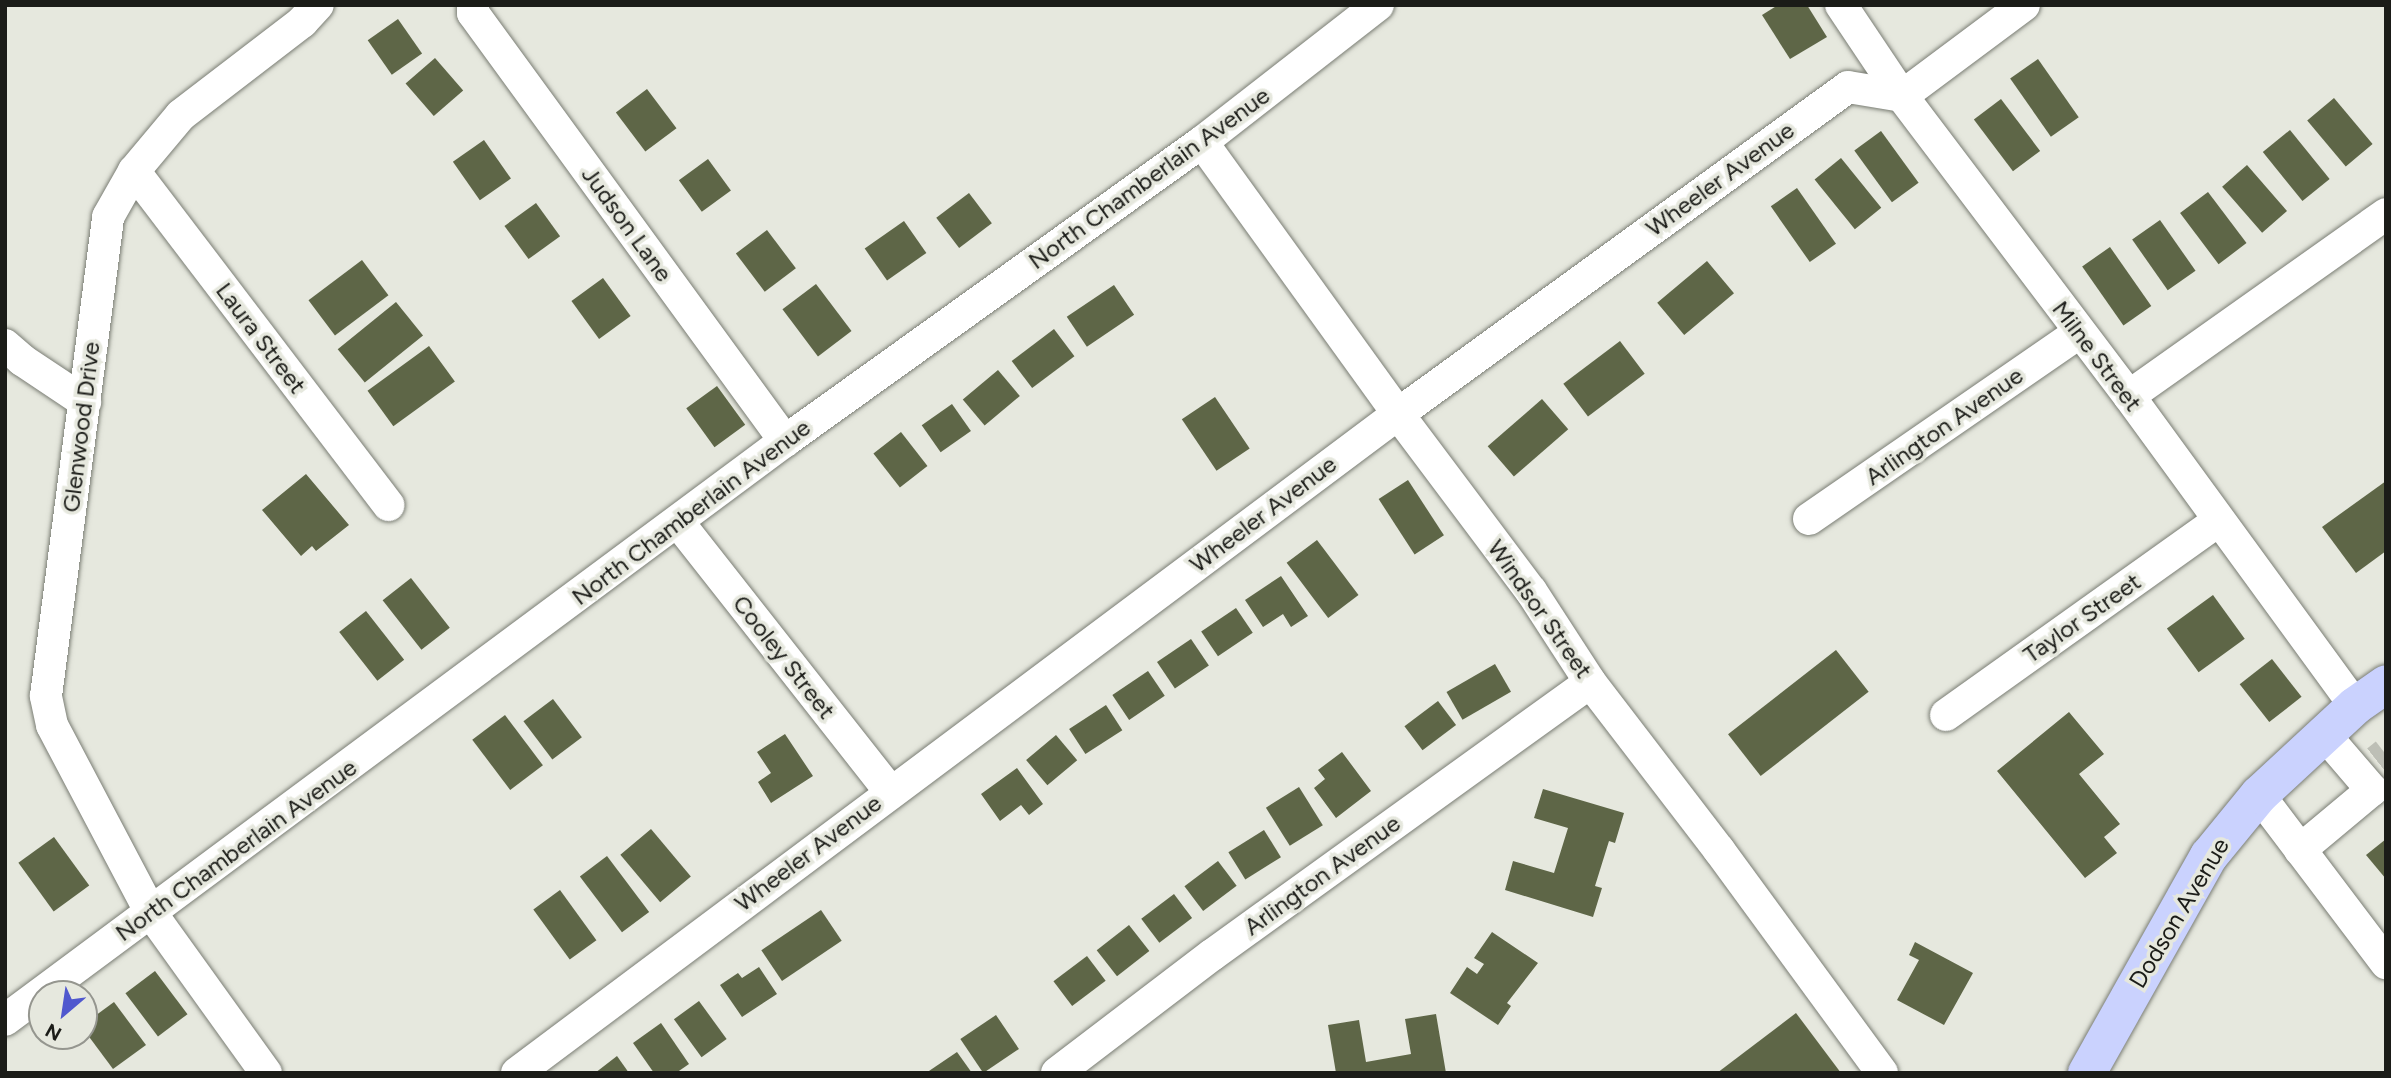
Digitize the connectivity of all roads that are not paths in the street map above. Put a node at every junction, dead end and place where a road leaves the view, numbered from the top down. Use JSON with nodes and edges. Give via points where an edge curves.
{"nodes":[{"id":1,"x":318,"y":5,"type":"edge"},
{"id":2,"x":473,"y":5,"type":"edge"},
{"id":3,"x":1378,"y":5,"type":"edge"},
{"id":4,"x":1841,"y":5,"type":"edge"},
{"id":5,"x":2024,"y":5,"type":"edge"},
{"id":6,"x":1902,"y":96,"type":"junction"},
{"id":7,"x":1202,"y":142,"type":"junction"},
{"id":8,"x":134,"y":172,"type":"junction"},
{"id":9,"x":2386,"y":214,"type":"edge"},
{"id":10,"x":2079,"y":333,"type":"junction"},
{"id":11,"x":5,"y":345,"type":"edge"},
{"id":12,"x":2129,"y":396,"type":"junction"},
{"id":13,"x":85,"y":402,"type":"junction"},
{"id":14,"x":1398,"y":414,"type":"junction"},
{"id":15,"x":785,"y":441,"type":"junction"},
{"id":16,"x":387,"y":505,"type":"dead end"},
{"id":17,"x":1809,"y":519,"type":"dead end"},
{"id":18,"x":2218,"y":521,"type":"junction"},
{"id":19,"x":678,"y":522,"type":"junction"},
{"id":20,"x":1590,"y":682,"type":"junction"},
{"id":21,"x":2386,"y":684,"type":"edge"},
{"id":22,"x":2355,"y":706,"type":"junction"},
{"id":23,"x":1946,"y":715,"type":"dead end"},
{"id":24,"x":2324,"y":734,"type":"junction"},
{"id":25,"x":2373,"y":776,"type":"edge"},
{"id":26,"x":890,"y":791,"type":"junction"},
{"id":27,"x":2259,"y":795,"type":"junction"},
{"id":28,"x":2300,"y":850,"type":"junction"},
{"id":29,"x":151,"y":913,"type":"junction"},
{"id":30,"x":2386,"y":963,"type":"edge"},
{"id":31,"x":5,"y":1020,"type":"edge"},
{"id":32,"x":266,"y":1073,"type":"edge"},
{"id":33,"x":517,"y":1073,"type":"edge"},
{"id":34,"x":1057,"y":1073,"type":"edge"},
{"id":35,"x":1882,"y":1073,"type":"edge"},
{"id":36,"x":2087,"y":1073,"type":"edge"}],
"edges":[{"from":1,"to":8,"type":"street","name":"Glenwood Drive","via":[[181,115]]},
{"from":2,"to":15,"type":"street","name":"Judson Lane","via":[[473,13]]},
{"from":3,"to":7,"type":"street","name":"North Chamberlain Avenue"},
{"from":4,"to":6,"type":"street","name":"Milne Street"},
{"from":5,"to":6,"type":"street"},
{"from":6,"to":10,"type":"street","name":"Milne Street"},
{"from":6,"to":14,"type":"street","name":"Wheeler Avenue","via":[[1848,87]]},
{"from":7,"to":14,"type":"street","name":"Windsor Street"},
{"from":7,"to":15,"type":"street","name":"North Chamberlain Avenue"},
{"from":8,"to":13,"type":"street","name":"Glenwood Drive","via":[[108,217]]},
{"from":8,"to":16,"type":"street","name":"Laura Street"},
{"from":9,"to":12,"type":"street"},
{"from":10,"to":12,"type":"street","name":"Milne Street"},
{"from":10,"to":17,"type":"street","name":"Arlington Avenue"},
{"from":11,"to":13,"type":"street"},
{"from":12,"to":18,"type":"street","name":"Milne Street"},
{"from":13,"to":29,"type":"street","name":"Glenwood Drive","via":[[46,696],[52,725]]},
{"from":14,"to":20,"type":"street","name":"Windsor Street","via":[[1531,591]]},
{"from":14,"to":26,"type":"street","name":"Wheeler Avenue"},
{"from":15,"to":19,"type":"street","name":"North Chamberlain Avenue"},
{"from":18,"to":22,"type":"street","name":"Milne Street"},
{"from":18,"to":23,"type":"street","name":"Taylor Street"},
{"from":19,"to":26,"type":"street","name":"Cooley Street"},
{"from":19,"to":29,"type":"street","name":"North Chamberlain Avenue"},
{"from":20,"to":34,"type":"street","name":"Arlington Avenue"},
{"from":20,"to":35,"type":"street","name":"Windsor Street"},
{"from":21,"to":22,"type":"main road","name":"Dodson Avenue"},
{"from":22,"to":24,"type":"main road","name":"Dodson Avenue"},
{"from":24,"to":25,"type":"street"},
{"from":24,"to":27,"type":"main road","name":"Dodson Avenue"},
{"from":25,"to":28,"type":"street"},
{"from":26,"to":33,"type":"street","name":"Wheeler Avenue"},
{"from":27,"to":28,"type":"street"},
{"from":27,"to":36,"type":"main road","name":"Dodson Avenue","via":[[2208,856]]},
{"from":28,"to":30,"type":"street"},
{"from":29,"to":31,"type":"street","name":"North Chamberlain Avenue"},
{"from":29,"to":32,"type":"street","name":"Glenwood Drive"}]}
